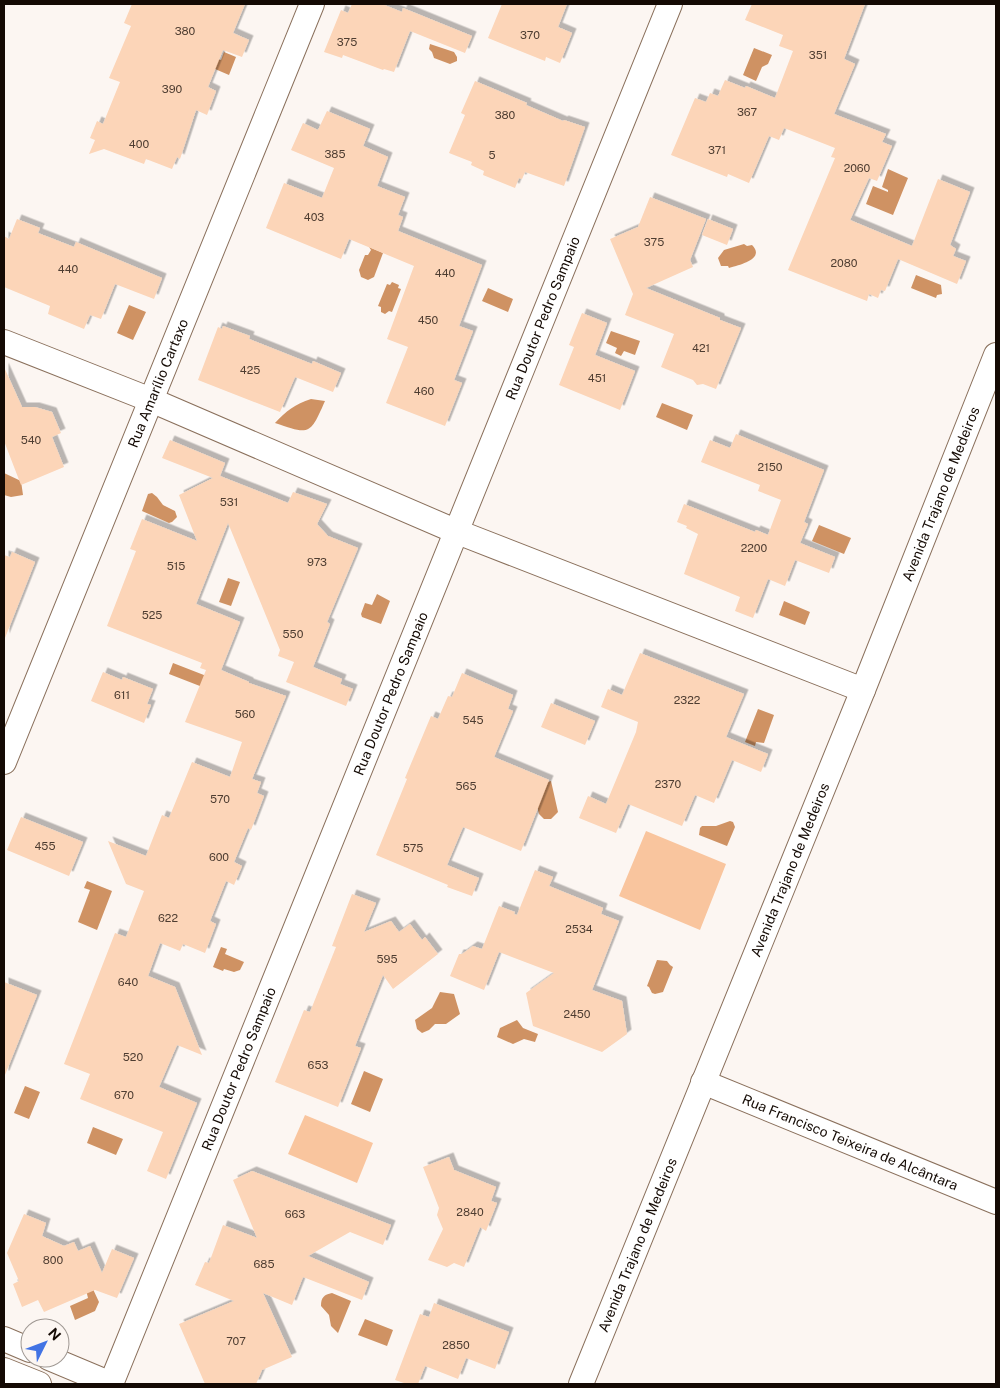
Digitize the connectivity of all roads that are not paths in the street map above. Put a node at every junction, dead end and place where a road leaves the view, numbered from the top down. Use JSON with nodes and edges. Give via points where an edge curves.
{"nodes":[{"id":1,"x":312,"y":4,"type":"edge"},
{"id":2,"x":670,"y":4,"type":"edge"},
{"id":3,"x":4,"y":342,"type":"edge"},
{"id":4,"x":996,"y":355,"type":"edge"},
{"id":5,"x":151,"y":400,"type":"junction"},
{"id":6,"x":455,"y":531,"type":"junction"},
{"id":7,"x":863,"y":690,"type":"junction"},
{"id":8,"x":4,"y":762,"type":"edge"},
{"id":9,"x":703,"y":1082,"type":"junction"},
{"id":10,"x":996,"y":1202,"type":"edge"},
{"id":11,"x":4,"y":1339,"type":"edge"},
{"id":12,"x":20,"y":1346,"type":"edge"},
{"id":13,"x":70,"y":1367,"type":"edge"},
{"id":14,"x":4,"y":1370,"type":"edge"},
{"id":15,"x":39,"y":1384,"type":"edge"},
{"id":16,"x":111,"y":1384,"type":"edge"},
{"id":17,"x":581,"y":1384,"type":"edge"}],
"edges":[{"from":1,"to":5,"type":"street","name":"Rua Amarílio Cartaxo"},
{"from":2,"to":6,"type":"street","name":"Rua Doutor Pedro Sampaio"},
{"from":3,"to":5,"type":"street"},
{"from":4,"to":7,"type":"street","name":"Avenida Trajano de Medeiros"},
{"from":5,"to":6,"type":"street"},
{"from":5,"to":8,"type":"street","name":"Rua Amarílio Cartaxo"},
{"from":6,"to":7,"type":"street"},
{"from":6,"to":16,"type":"street","name":"Rua Doutor Pedro Sampaio"},
{"from":7,"to":9,"type":"street","name":"Avenida Trajano de Medeiros"},
{"from":9,"to":10,"type":"street","name":"Rua Francisco Teixeira de Alcântara"},
{"from":9,"to":17,"type":"street","name":"Avenida Trajano de Medeiros"},
{"from":11,"to":12,"type":"street"},
{"from":13,"to":16,"type":"street"},
{"from":14,"to":15,"type":"street"}]}
